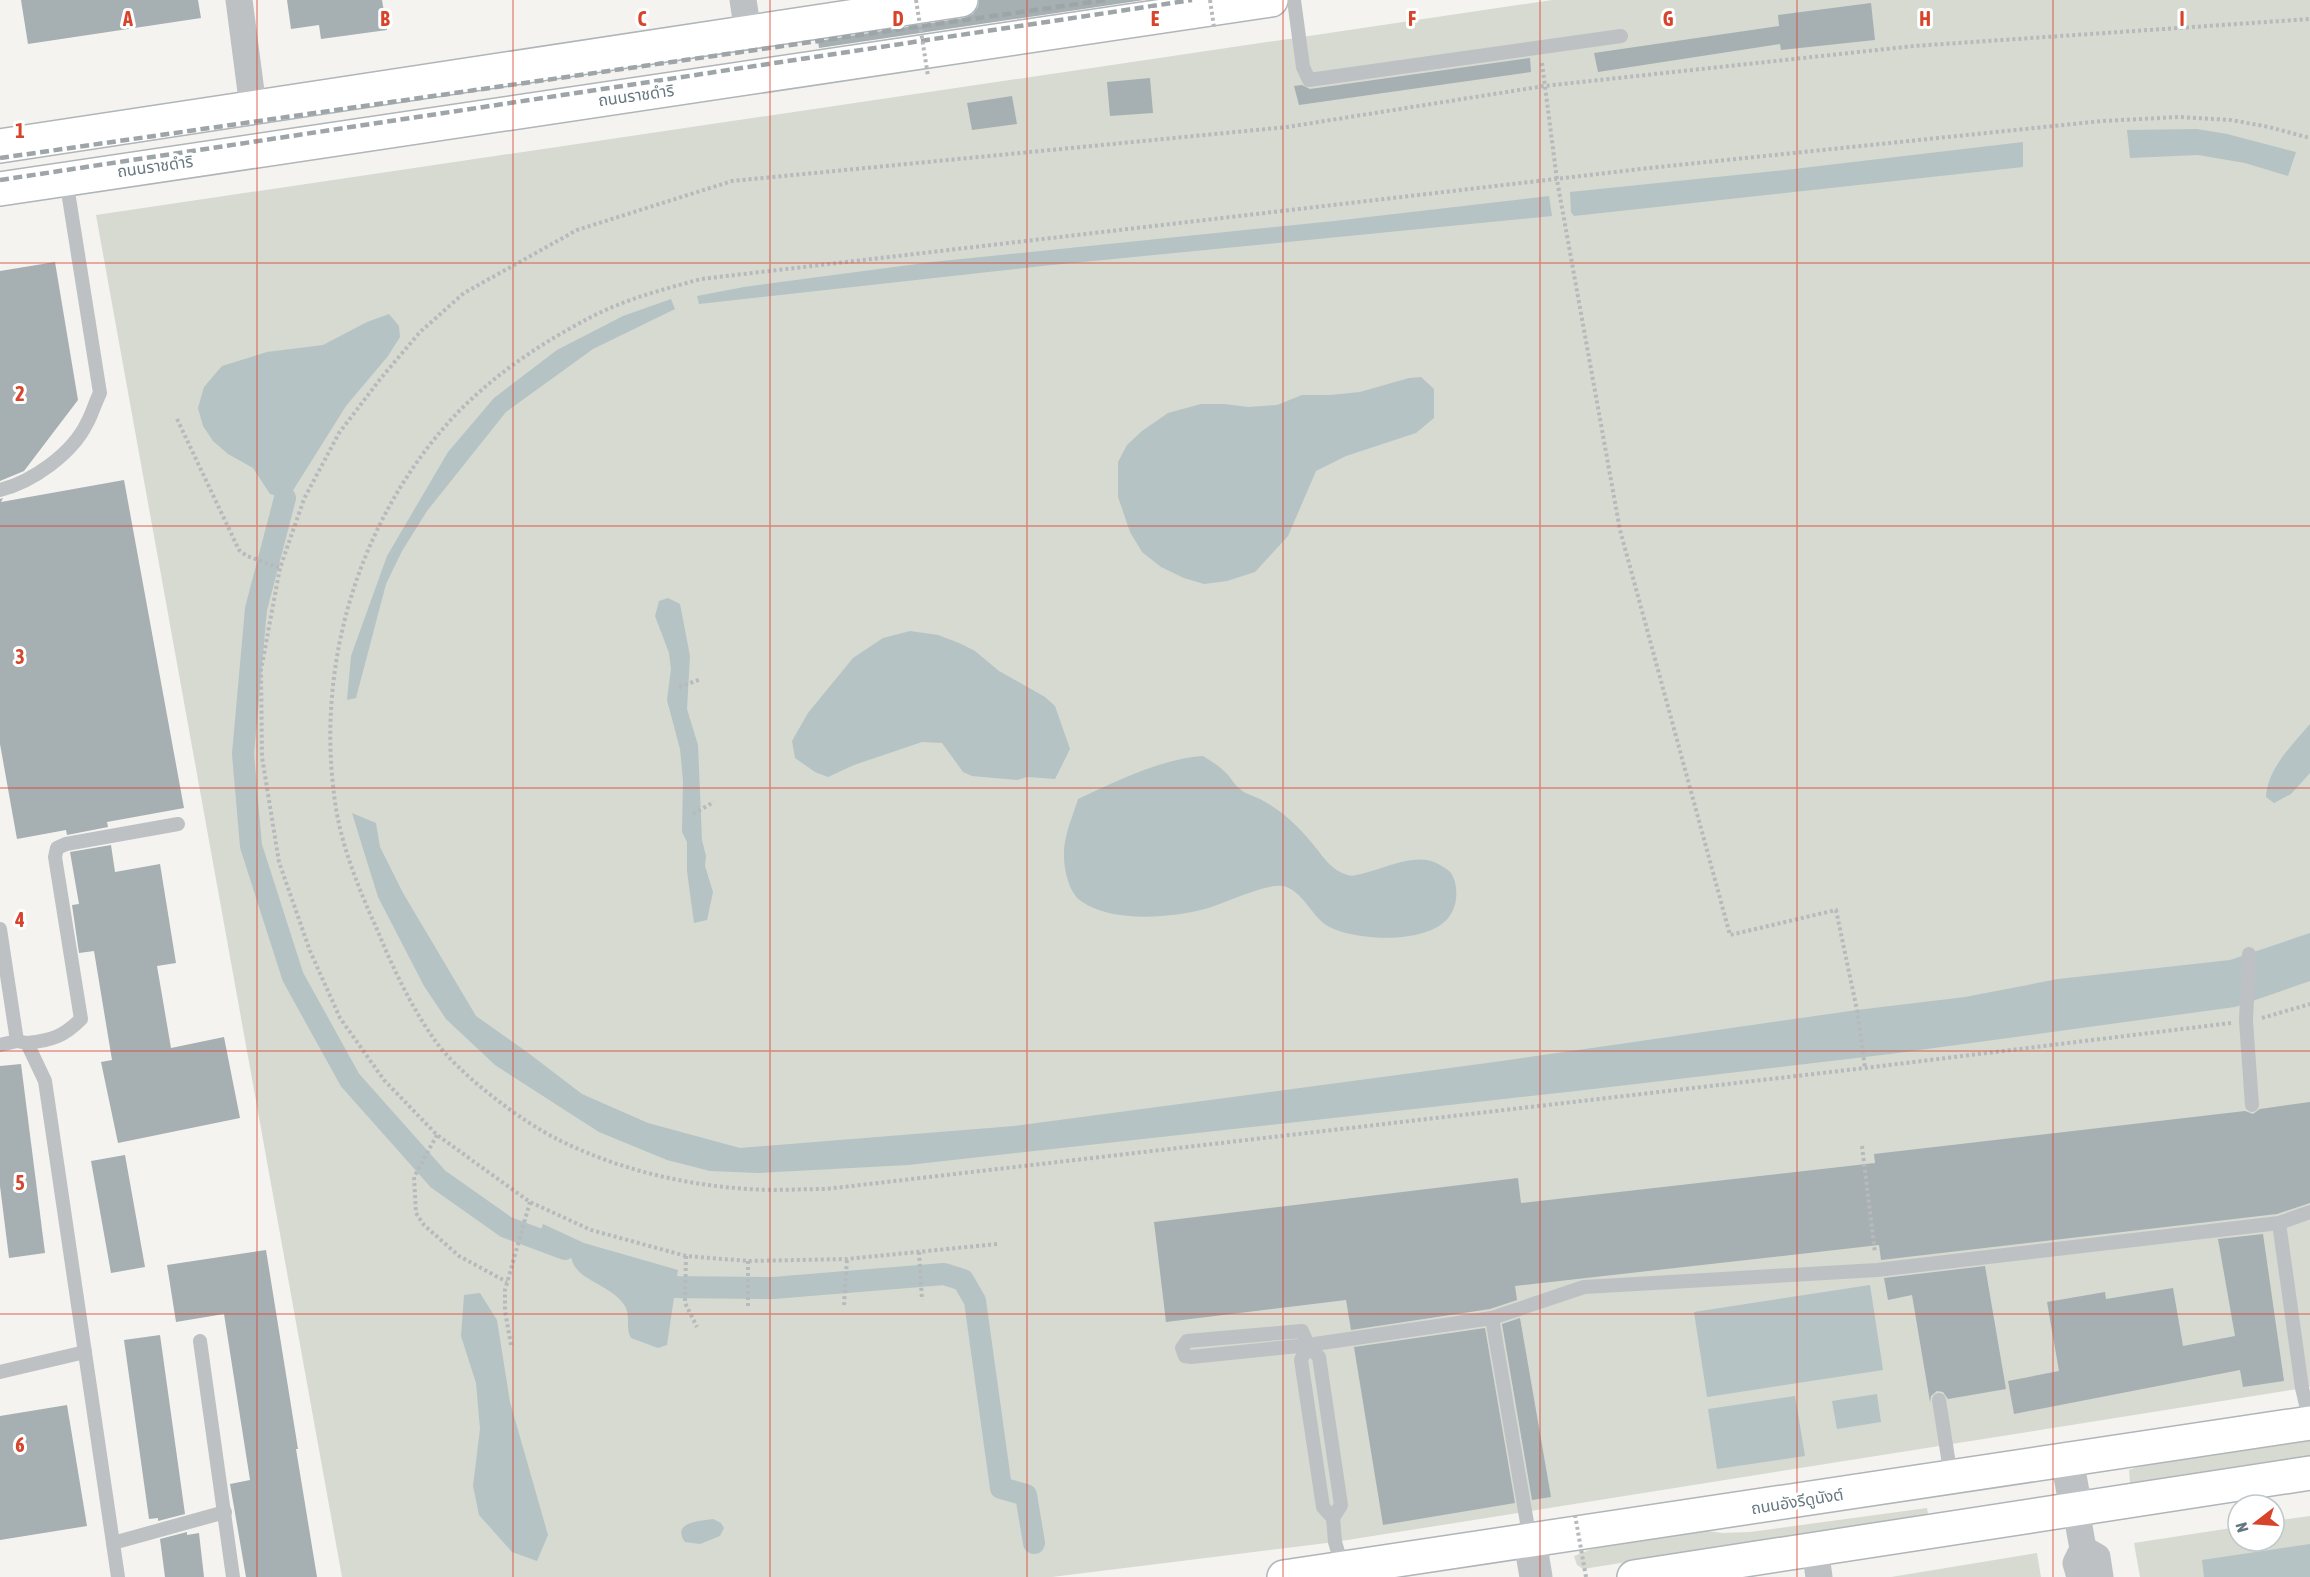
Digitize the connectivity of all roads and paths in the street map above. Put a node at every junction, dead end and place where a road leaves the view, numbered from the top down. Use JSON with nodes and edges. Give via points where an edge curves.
{"nodes":[{"id":1,"x":238,"y":0,"type":"edge"},
{"id":2,"x":743,"y":0,"type":"edge"},
{"id":3,"x":916,"y":0,"type":"edge"},
{"id":4,"x":961,"y":0,"type":"edge"},
{"id":5,"x":1210,"y":0,"type":"edge"},
{"id":6,"x":1271,"y":0,"type":"edge"},
{"id":7,"x":1294,"y":0,"type":"edge"},
{"id":8,"x":2310,"y":19,"type":"edge"},
{"id":9,"x":1214,"y":27,"type":"dead end"},
{"id":10,"x":748,"y":32,"type":"junction"},
{"id":11,"x":1621,"y":36,"type":"dead end"},
{"id":12,"x":1541,"y":48,"type":"junction"},
{"id":13,"x":928,"y":76,"type":"dead end"},
{"id":14,"x":755,"y":77,"type":"junction"},
{"id":15,"x":1544,"y":86,"type":"junction"},
{"id":16,"x":253,"y":107,"type":"junction"},
{"id":17,"x":2310,"y":138,"type":"edge"},
{"id":18,"x":0,"y":146,"type":"edge"},
{"id":19,"x":261,"y":150,"type":"junction"},
{"id":20,"x":66,"y":179,"type":"junction"},
{"id":21,"x":1557,"y":180,"type":"junction"},
{"id":22,"x":0,"y":189,"type":"edge"},
{"id":23,"x":177,"y":419,"type":"dead end"},
{"id":24,"x":0,"y":490,"type":"edge"},
{"id":25,"x":280,"y":568,"type":"junction"},
{"id":26,"x":701,"y":679,"type":"dead end"},
{"id":27,"x":679,"y":687,"type":"dead end"},
{"id":28,"x":714,"y":802,"type":"dead end"},
{"id":29,"x":693,"y":814,"type":"dead end"},
{"id":30,"x":178,"y":824,"type":"dead end"},
{"id":31,"x":0,"y":929,"type":"edge"},
{"id":32,"x":2249,"y":954,"type":"dead end"},
{"id":33,"x":2310,"y":1004,"type":"edge"},
{"id":34,"x":2246,"y":1016,"type":"junction"},
{"id":35,"x":22,"y":1042,"type":"junction"},
{"id":36,"x":0,"y":1045,"type":"edge"},
{"id":37,"x":1865,"y":1068,"type":"junction"},
{"id":38,"x":2252,"y":1105,"type":"dead end"},
{"id":39,"x":437,"y":1135,"type":"junction"},
{"id":40,"x":1862,"y":1146,"type":"dead end"},
{"id":41,"x":530,"y":1202,"type":"junction"},
{"id":42,"x":2310,"y":1212,"type":"edge"},
{"id":43,"x":2279,"y":1223,"type":"junction"},
{"id":44,"x":997,"y":1244,"type":"dead end"},
{"id":45,"x":919,"y":1252,"type":"junction"},
{"id":46,"x":686,"y":1256,"type":"junction"},
{"id":47,"x":848,"y":1259,"type":"junction"},
{"id":48,"x":748,"y":1261,"type":"junction"},
{"id":49,"x":1877,"y":1270,"type":"junction"},
{"id":50,"x":507,"y":1282,"type":"junction"},
{"id":51,"x":922,"y":1300,"type":"dead end"},
{"id":52,"x":844,"y":1305,"type":"dead end"},
{"id":53,"x":748,"y":1309,"type":"dead end"},
{"id":54,"x":1492,"y":1318,"type":"junction"},
{"id":55,"x":698,"y":1327,"type":"dead end"},
{"id":56,"x":200,"y":1341,"type":"dead end"},
{"id":57,"x":511,"y":1345,"type":"dead end"},
{"id":58,"x":1308,"y":1345,"type":"junction"},
{"id":59,"x":85,"y":1352,"type":"junction"},
{"id":60,"x":0,"y":1372,"type":"edge"},
{"id":61,"x":1940,"y":1400,"type":"dead end"},
{"id":62,"x":2310,"y":1422,"type":"edge"},
{"id":63,"x":2067,"y":1459,"type":"junction"},
{"id":64,"x":2310,"y":1473,"type":"edge"},
{"id":65,"x":1951,"y":1477,"type":"junction"},
{"id":66,"x":2076,"y":1509,"type":"junction"},
{"id":67,"x":225,"y":1512,"type":"junction"},
{"id":68,"x":1575,"y":1515,"type":"dead end"},
{"id":69,"x":1530,"y":1541,"type":"junction"},
{"id":70,"x":113,"y":1543,"type":"junction"},
{"id":71,"x":2083,"y":1549,"type":"junction"},
{"id":72,"x":1817,"y":1563,"type":"edge"},
{"id":73,"x":1342,"y":1569,"type":"junction"},
{"id":74,"x":118,"y":1577,"type":"edge"},
{"id":75,"x":233,"y":1577,"type":"edge"},
{"id":76,"x":1284,"y":1577,"type":"edge"},
{"id":77,"x":1536,"y":1577,"type":"edge"},
{"id":78,"x":1586,"y":1577,"type":"edge"},
{"id":79,"x":1634,"y":1577,"type":"edge"},
{"id":80,"x":2080,"y":1577,"type":"edge"},
{"id":81,"x":2100,"y":1577,"type":"edge"}],
"edges":[{"from":1,"to":16,"type":"street"},
{"from":2,"to":10,"type":"street"},
{"from":3,"to":13,"type":"path","bridge":true},
{"from":4,"to":10,"type":"main road"},
{"from":5,"to":9,"type":"path","bridge":true},
{"from":6,"to":14,"type":"main road","name":"ถนนราชดำริ"},
{"from":7,"to":12,"type":"lane","via":[[1303,67],[1309,80]]},
{"from":8,"to":15,"type":"path","via":[[1914,46]]},
{"from":10,"to":14,"type":"main road"},
{"from":10,"to":16,"type":"main road"},
{"from":11,"to":12,"type":"lane"},
{"from":12,"to":15,"type":"path"},
{"from":14,"to":19,"type":"main road","name":"ถนนราชดำริ"},
{"from":15,"to":21,"type":"path"},
{"from":15,"to":25,"type":"path","via":[[1287,128],[732,181],[577,230],[464,293],[420,332],[339,433],[304,499]]},
{"from":16,"to":18,"type":"main road"},
{"from":16,"to":19,"type":"main road"},
{"from":17,"to":21,"type":"path","via":[[2230,120],[2179,117]]},
{"from":19,"to":20,"type":"main road","name":"ถนนราชดำริ"},
{"from":20,"to":22,"type":"main road","name":"ถนนราชดำริ"},
{"from":20,"to":24,"type":"lane","via":[[100,393],[86,426],[55,462],[17,486]]},
{"from":21,"to":37,"type":"path","via":[[1620,530],[1730,935],[1836,910]]},
{"from":21,"to":37,"type":"path","via":[[701,279],[635,298],[561,334],[499,376],[449,422],[423,453],[384,519],[348,600],[330,699],[329,747],[334,797],[360,890],[410,1001],[436,1043],[474,1081],[510,1109],[558,1140],[619,1165],[681,1180],[748,1189],[826,1189]]},
{"from":23,"to":25,"type":"path","via":[[239,550]]},
{"from":25,"to":39,"type":"path","via":[[261,670],[262,757],[279,862],[309,951],[340,1018],[384,1080]]},
{"from":26,"to":27,"type":"path"},
{"from":28,"to":29,"type":"path"},
{"from":30,"to":35,"type":"lane","via":[[57,848],[55,857],[81,1019],[53,1039]]},
{"from":31,"to":35,"type":"lane"},
{"from":32,"to":34,"type":"lane"},
{"from":33,"to":34,"type":"path","via":[[2283,1013]]},
{"from":34,"to":37,"type":"path"},
{"from":34,"to":38,"type":"lane"},
{"from":35,"to":36,"type":"lane"},
{"from":35,"to":59,"type":"lane","via":[[45,1081]]},
{"from":39,"to":41,"type":"path"},
{"from":39,"to":50,"type":"path","via":[[414,1177],[416,1213],[459,1257]]},
{"from":40,"to":49,"type":"path"},
{"from":41,"to":46,"type":"path","via":[[591,1230]]},
{"from":41,"to":50,"type":"path"},
{"from":42,"to":43,"type":"lane"},
{"from":43,"to":49,"type":"lane"},
{"from":43,"to":62,"type":"lane"},
{"from":44,"to":45,"type":"path"},
{"from":45,"to":47,"type":"path"},
{"from":45,"to":51,"type":"path"},
{"from":46,"to":48,"type":"path"},
{"from":46,"to":55,"type":"path","via":[[685,1303]]},
{"from":47,"to":48,"type":"path"},
{"from":47,"to":52,"type":"path"},
{"from":48,"to":53,"type":"path"},
{"from":49,"to":54,"type":"lane","via":[[1584,1287]]},
{"from":50,"to":57,"type":"path","via":[[505,1311]]},
{"from":54,"to":58,"type":"lane"},
{"from":54,"to":69,"type":"lane"},
{"from":56,"to":67,"type":"lane"},
{"from":58,"to":58,"type":"lane","via":[[1191,1357],[1185,1356],[1182,1348],[1187,1341],[1302,1330]]},
{"from":58,"to":73,"type":"lane","via":[[1301,1360],[1302,1371],[1323,1507],[1333,1518]]},
{"from":59,"to":60,"type":"lane"},
{"from":59,"to":70,"type":"lane"},
{"from":61,"to":65,"type":"lane"},
{"from":62,"to":63,"type":"main road","name":"ถนนอังรีดูนังต์"},
{"from":63,"to":65,"type":"main road","name":"ถนนอังรีดูนังต์"},
{"from":63,"to":66,"type":"street"},
{"from":64,"to":66,"type":"main road"},
{"from":65,"to":69,"type":"main road","name":"ถนนอังรีดูนังต์"},
{"from":66,"to":71,"type":"street"},
{"from":66,"to":72,"type":"main road"},
{"from":67,"to":70,"type":"lane"},
{"from":67,"to":75,"type":"lane"},
{"from":68,"to":78,"type":"path","bridge":true},
{"from":69,"to":73,"type":"main road","name":"ถนนอังรีดูนังต์"},
{"from":69,"to":77,"type":"street"},
{"from":70,"to":74,"type":"lane"},
{"from":71,"to":80,"type":"street","via":[[2076,1563]]},
{"from":71,"to":81,"type":"street","via":[[2097,1557]]},
{"from":72,"to":79,"type":"main road"},
{"from":73,"to":76,"type":"main road","name":"ถนนอังรีดูนังต์"}]}
